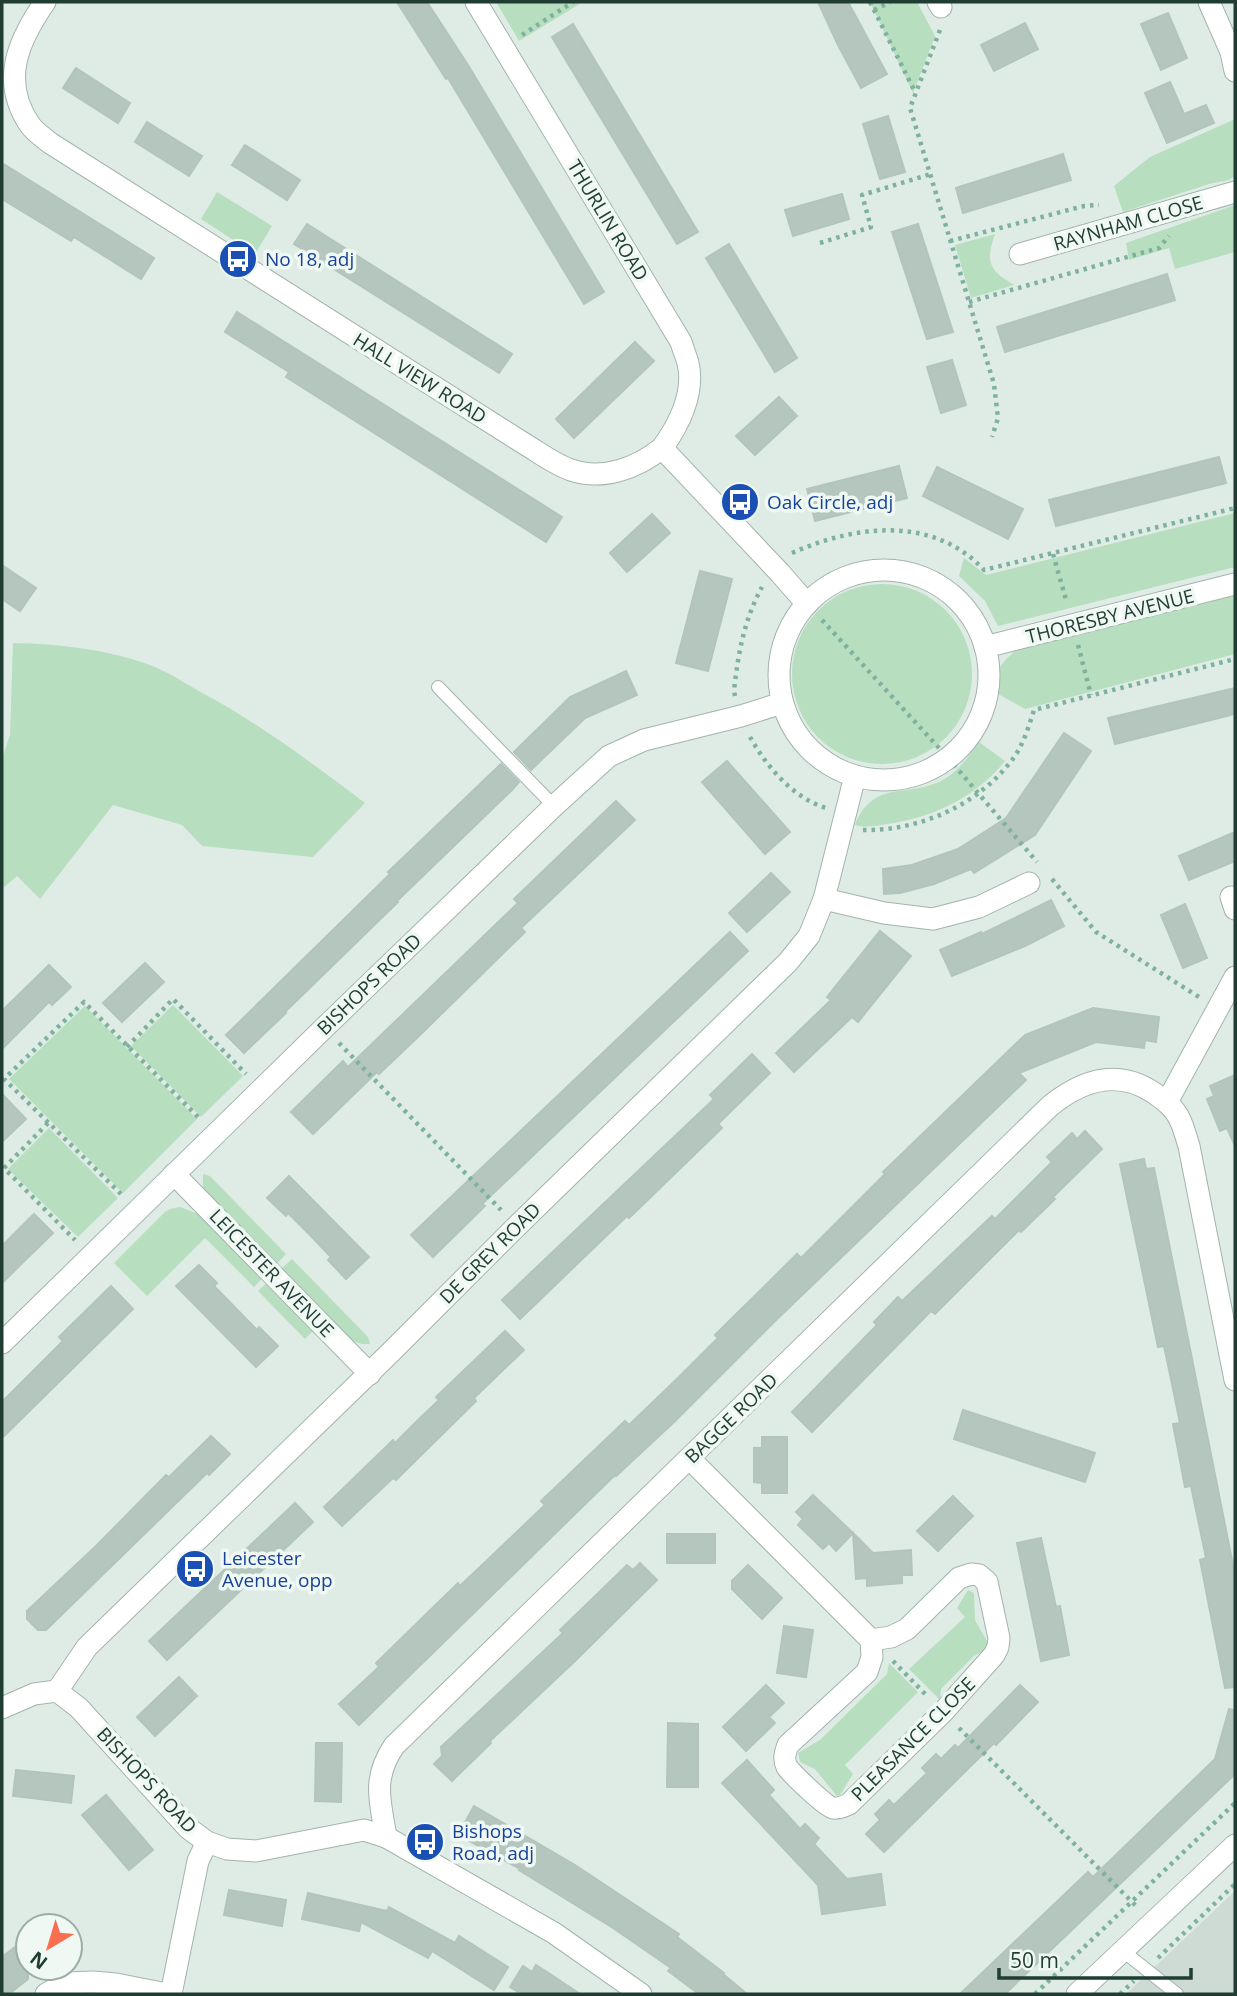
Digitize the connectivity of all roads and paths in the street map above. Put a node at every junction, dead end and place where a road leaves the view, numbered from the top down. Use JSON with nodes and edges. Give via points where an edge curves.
{"nodes":[{"id":1,"x":45,"y":2,"type":"edge"},
{"id":2,"x":476,"y":2,"type":"edge"},
{"id":3,"x":573,"y":2,"type":"edge"},
{"id":4,"x":870,"y":2,"type":"edge"},
{"id":5,"x":890,"y":2,"type":"edge"},
{"id":6,"x":1209,"y":2,"type":"edge"},
{"id":7,"x":939,"y":4,"type":"edge"},
{"id":8,"x":874,"y":10,"type":"junction"},
{"id":9,"x":504,"y":47,"type":"junction"},
{"id":10,"x":1235,"y":71,"type":"edge"},
{"id":11,"x":916,"y":93,"type":"junction"},
{"id":12,"x":931,"y":174,"type":"junction"},
{"id":13,"x":1235,"y":192,"type":"edge"},
{"id":14,"x":1193,"y":205,"type":"junction"},
{"id":15,"x":820,"y":243,"type":"dead end"},
{"id":16,"x":1020,"y":254,"type":"dead end"},
{"id":17,"x":969,"y":302,"type":"junction"},
{"id":18,"x":992,"y":437,"type":"dead end"},
{"id":19,"x":662,"y":448,"type":"junction"},
{"id":20,"x":1235,"y":508,"type":"edge"},
{"id":21,"x":780,"y":573,"type":"junction"},
{"id":22,"x":1235,"y":584,"type":"edge"},
{"id":23,"x":807,"y":604,"type":"junction"},
{"id":24,"x":985,"y":647,"type":"junction"},
{"id":25,"x":1235,"y":659,"type":"edge"},
{"id":26,"x":438,"y":687,"type":"dead end"},
{"id":27,"x":782,"y":703,"type":"junction"},
{"id":28,"x":741,"y":716,"type":"junction"},
{"id":29,"x":949,"y":759,"type":"junction"},
{"id":30,"x":855,"y":776,"type":"junction"},
{"id":31,"x":980,"y":793,"type":"junction"},
{"id":32,"x":554,"y":806,"type":"junction"},
{"id":33,"x":842,"y":821,"type":"junction"},
{"id":34,"x":1036,"y":875,"type":"joint"},
{"id":35,"x":1051,"y":879,"type":"dead end"},
{"id":36,"x":824,"y":898,"type":"junction"},
{"id":37,"x":1235,"y":978,"type":"edge"},
{"id":38,"x":1217,"y":1009,"type":"junction"},
{"id":39,"x":324,"y":1028,"type":"junction"},
{"id":40,"x":127,"y":1047,"type":"junction"},
{"id":41,"x":261,"y":1089,"type":"junction"},
{"id":42,"x":1167,"y":1102,"type":"junction"},
{"id":43,"x":48,"y":1123,"type":"junction"},
{"id":44,"x":215,"y":1134,"type":"junction"},
{"id":45,"x":174,"y":1174,"type":"junction"},
{"id":46,"x":136,"y":1209,"type":"junction"},
{"id":47,"x":517,"y":1226,"type":"junction"},
{"id":48,"x":90,"y":1255,"type":"junction"},
{"id":49,"x":2,"y":1343,"type":"edge"},
{"id":50,"x":370,"y":1374,"type":"junction"},
{"id":51,"x":1235,"y":1380,"type":"edge"},
{"id":52,"x":690,"y":1459,"type":"junction"},
{"id":53,"x":872,"y":1640,"type":"junction"},
{"id":54,"x":57,"y":1691,"type":"junction"},
{"id":55,"x":2,"y":1708,"type":"edge"},
{"id":56,"x":943,"y":1712,"type":"junction"},
{"id":57,"x":1235,"y":1803,"type":"edge"},
{"id":58,"x":386,"y":1837,"type":"junction"},
{"id":59,"x":207,"y":1842,"type":"junction"},
{"id":60,"x":1235,"y":1845,"type":"edge"},
{"id":61,"x":1235,"y":1884,"type":"edge"},
{"id":62,"x":1132,"y":1902,"type":"junction"},
{"id":63,"x":1154,"y":1923,"type":"junction"},
{"id":64,"x":1123,"y":1951,"type":"junction"},
{"id":65,"x":1146,"y":1970,"type":"junction"},
{"id":66,"x":46,"y":1994,"type":"edge"},
{"id":67,"x":169,"y":1994,"type":"edge"},
{"id":68,"x":640,"y":1994,"type":"edge"},
{"id":69,"x":1035,"y":1994,"type":"edge"},
{"id":70,"x":1077,"y":1994,"type":"edge"},
{"id":71,"x":1120,"y":1994,"type":"edge"},
{"id":72,"x":1177,"y":1994,"type":"edge"}],
"edges":[{"from":1,"to":19,"type":"street","name":"HALL VIEW ROAD","via":[[24,32],[12,61],[11,86],[30,126],[50,143],[571,470],[616,472],[648,460]]},
{"from":2,"to":9,"type":"street","name":"THURLIN ROAD"},
{"from":3,"to":9,"type":"path"},
{"from":4,"to":8,"type":"path"},
{"from":5,"to":8,"type":"path"},
{"from":6,"to":10,"type":"street"},
{"from":7,"to":11,"type":"path","via":[[941,27]]},
{"from":8,"to":11,"type":"path"},
{"from":9,"to":19,"type":"street","name":"THURLIN ROAD","via":[[681,342],[689,366],[684,411]]},
{"from":11,"to":12,"type":"path","via":[[910,108]]},
{"from":12,"to":15,"type":"path","via":[[862,195],[871,227]]},
{"from":12,"to":17,"type":"path"},
{"from":13,"to":14,"type":"street","name":"RAYNHAM CLOSE"},
{"from":14,"to":16,"type":"street","name":"RAYNHAM CLOSE"},
{"from":14,"to":17,"type":"path","via":[[1159,248]]},
{"from":17,"to":18,"type":"path","via":[[994,384],[998,418]]},
{"from":19,"to":21,"type":"street"},
{"from":20,"to":21,"type":"path","via":[[984,570],[960,548],[935,538],[895,529],[856,533],[793,552]]},
{"from":21,"to":23,"type":"street"},
{"from":21,"to":28,"type":"path","via":[[767,580],[741,639],[734,691]]},
{"from":22,"to":24,"type":"street","name":"THORESBY AVENUE"},
{"from":23,"to":24,"type":"street","via":[[841,578],[870,571],[900,571],[938,584],[954,596],[978,628]]},
{"from":23,"to":27,"type":"street","via":[[787,632],[782,649]]},
{"from":23,"to":29,"type":"path"},
{"from":24,"to":29,"type":"street","via":[[988,687],[984,707],[965,742]]},
{"from":25,"to":31,"type":"path","via":[[1034,710],[1014,756]]},
{"from":26,"to":32,"type":"lane"},
{"from":27,"to":28,"type":"street","name":"BISHOPS ROAD"},
{"from":27,"to":30,"type":"street","via":[[809,749]]},
{"from":28,"to":32,"type":"street","name":"BISHOPS ROAD","via":[[644,740],[609,756]]},
{"from":28,"to":33,"type":"path","via":[[758,751],[782,780]]},
{"from":29,"to":30,"type":"street","via":[[895,779]]},
{"from":29,"to":31,"type":"path"},
{"from":30,"to":33,"type":"street","name":"DE GREY ROAD"},
{"from":31,"to":33,"type":"path","via":[[910,826],[858,830]]},
{"from":31,"to":34,"type":"path"},
{"from":32,"to":39,"type":"street","name":"BISHOPS ROAD"},
{"from":33,"to":36,"type":"street","name":"DE GREY ROAD"},
{"from":34,"to":36,"type":"street","via":[[979,907],[933,919]]},
{"from":35,"to":38,"type":"path","via":[[1096,932]]},
{"from":36,"to":47,"type":"street","name":"DE GREY ROAD","via":[[809,936],[788,962]]},
{"from":37,"to":38,"type":"street"},
{"from":38,"to":42,"type":"street"},
{"from":39,"to":41,"type":"street","name":"BISHOPS ROAD"},
{"from":39,"to":47,"type":"path"},
{"from":40,"to":41,"type":"path","via":[[173,999]]},
{"from":40,"to":43,"type":"path","via":[[84,1002],[4,1079]]},
{"from":40,"to":44,"type":"path"},
{"from":41,"to":44,"type":"street","name":"BISHOPS ROAD"},
{"from":42,"to":51,"type":"street","name":"BAGGE ROAD","via":[[1180,1118],[1189,1146]]},
{"from":42,"to":52,"type":"street","name":"BAGGE ROAD","via":[[1126,1080],[1085,1083],[1066,1093]]},
{"from":43,"to":46,"type":"path"},
{"from":43,"to":48,"type":"path","via":[[4,1168]]},
{"from":44,"to":45,"type":"street","name":"BISHOPS ROAD"},
{"from":45,"to":46,"type":"street","name":"BISHOPS ROAD"},
{"from":45,"to":50,"type":"street","name":"LEICESTER AVENUE"},
{"from":46,"to":48,"type":"street","name":"BISHOPS ROAD"},
{"from":47,"to":50,"type":"street","name":"DE GREY ROAD"},
{"from":48,"to":49,"type":"street","name":"BISHOPS ROAD"},
{"from":50,"to":54,"type":"street","name":"DE GREY ROAD","via":[[87,1647]]},
{"from":52,"to":53,"type":"street"},
{"from":52,"to":58,"type":"street","name":"BAGGE ROAD","via":[[394,1746],[384,1760],[378,1796]]},
{"from":53,"to":56,"type":"path"},
{"from":53,"to":56,"type":"street","name":"PLEASANCE CLOSE","via":[[906,1629],[959,1578],[979,1575],[987,1582],[998,1647]]},
{"from":53,"to":56,"type":"street","name":"PLEASANCE CLOSE","via":[[867,1672],[788,1745],[785,1756],[796,1776],[822,1802],[840,1808]]},
{"from":54,"to":55,"type":"street","via":[[34,1694]]},
{"from":54,"to":59,"type":"street","name":"BISHOPS ROAD","via":[[79,1708],[188,1828]]},
{"from":56,"to":62,"type":"path"},
{"from":57,"to":62,"type":"path"},
{"from":58,"to":59,"type":"street","name":"BISHOPS ROAD","via":[[364,1830],[256,1851]]},
{"from":58,"to":68,"type":"street","via":[[554,1933]]},
{"from":59,"to":67,"type":"street","via":[[198,1861]]},
{"from":60,"to":63,"type":"street"},
{"from":61,"to":65,"type":"path"},
{"from":62,"to":63,"type":"path"},
{"from":62,"to":69,"type":"path"},
{"from":63,"to":64,"type":"street"},
{"from":64,"to":65,"type":"lane"},
{"from":64,"to":70,"type":"street"},
{"from":65,"to":71,"type":"path"},
{"from":65,"to":72,"type":"lane"},
{"from":66,"to":67,"type":"street","via":[[66,1983],[93,1982]]}]}
